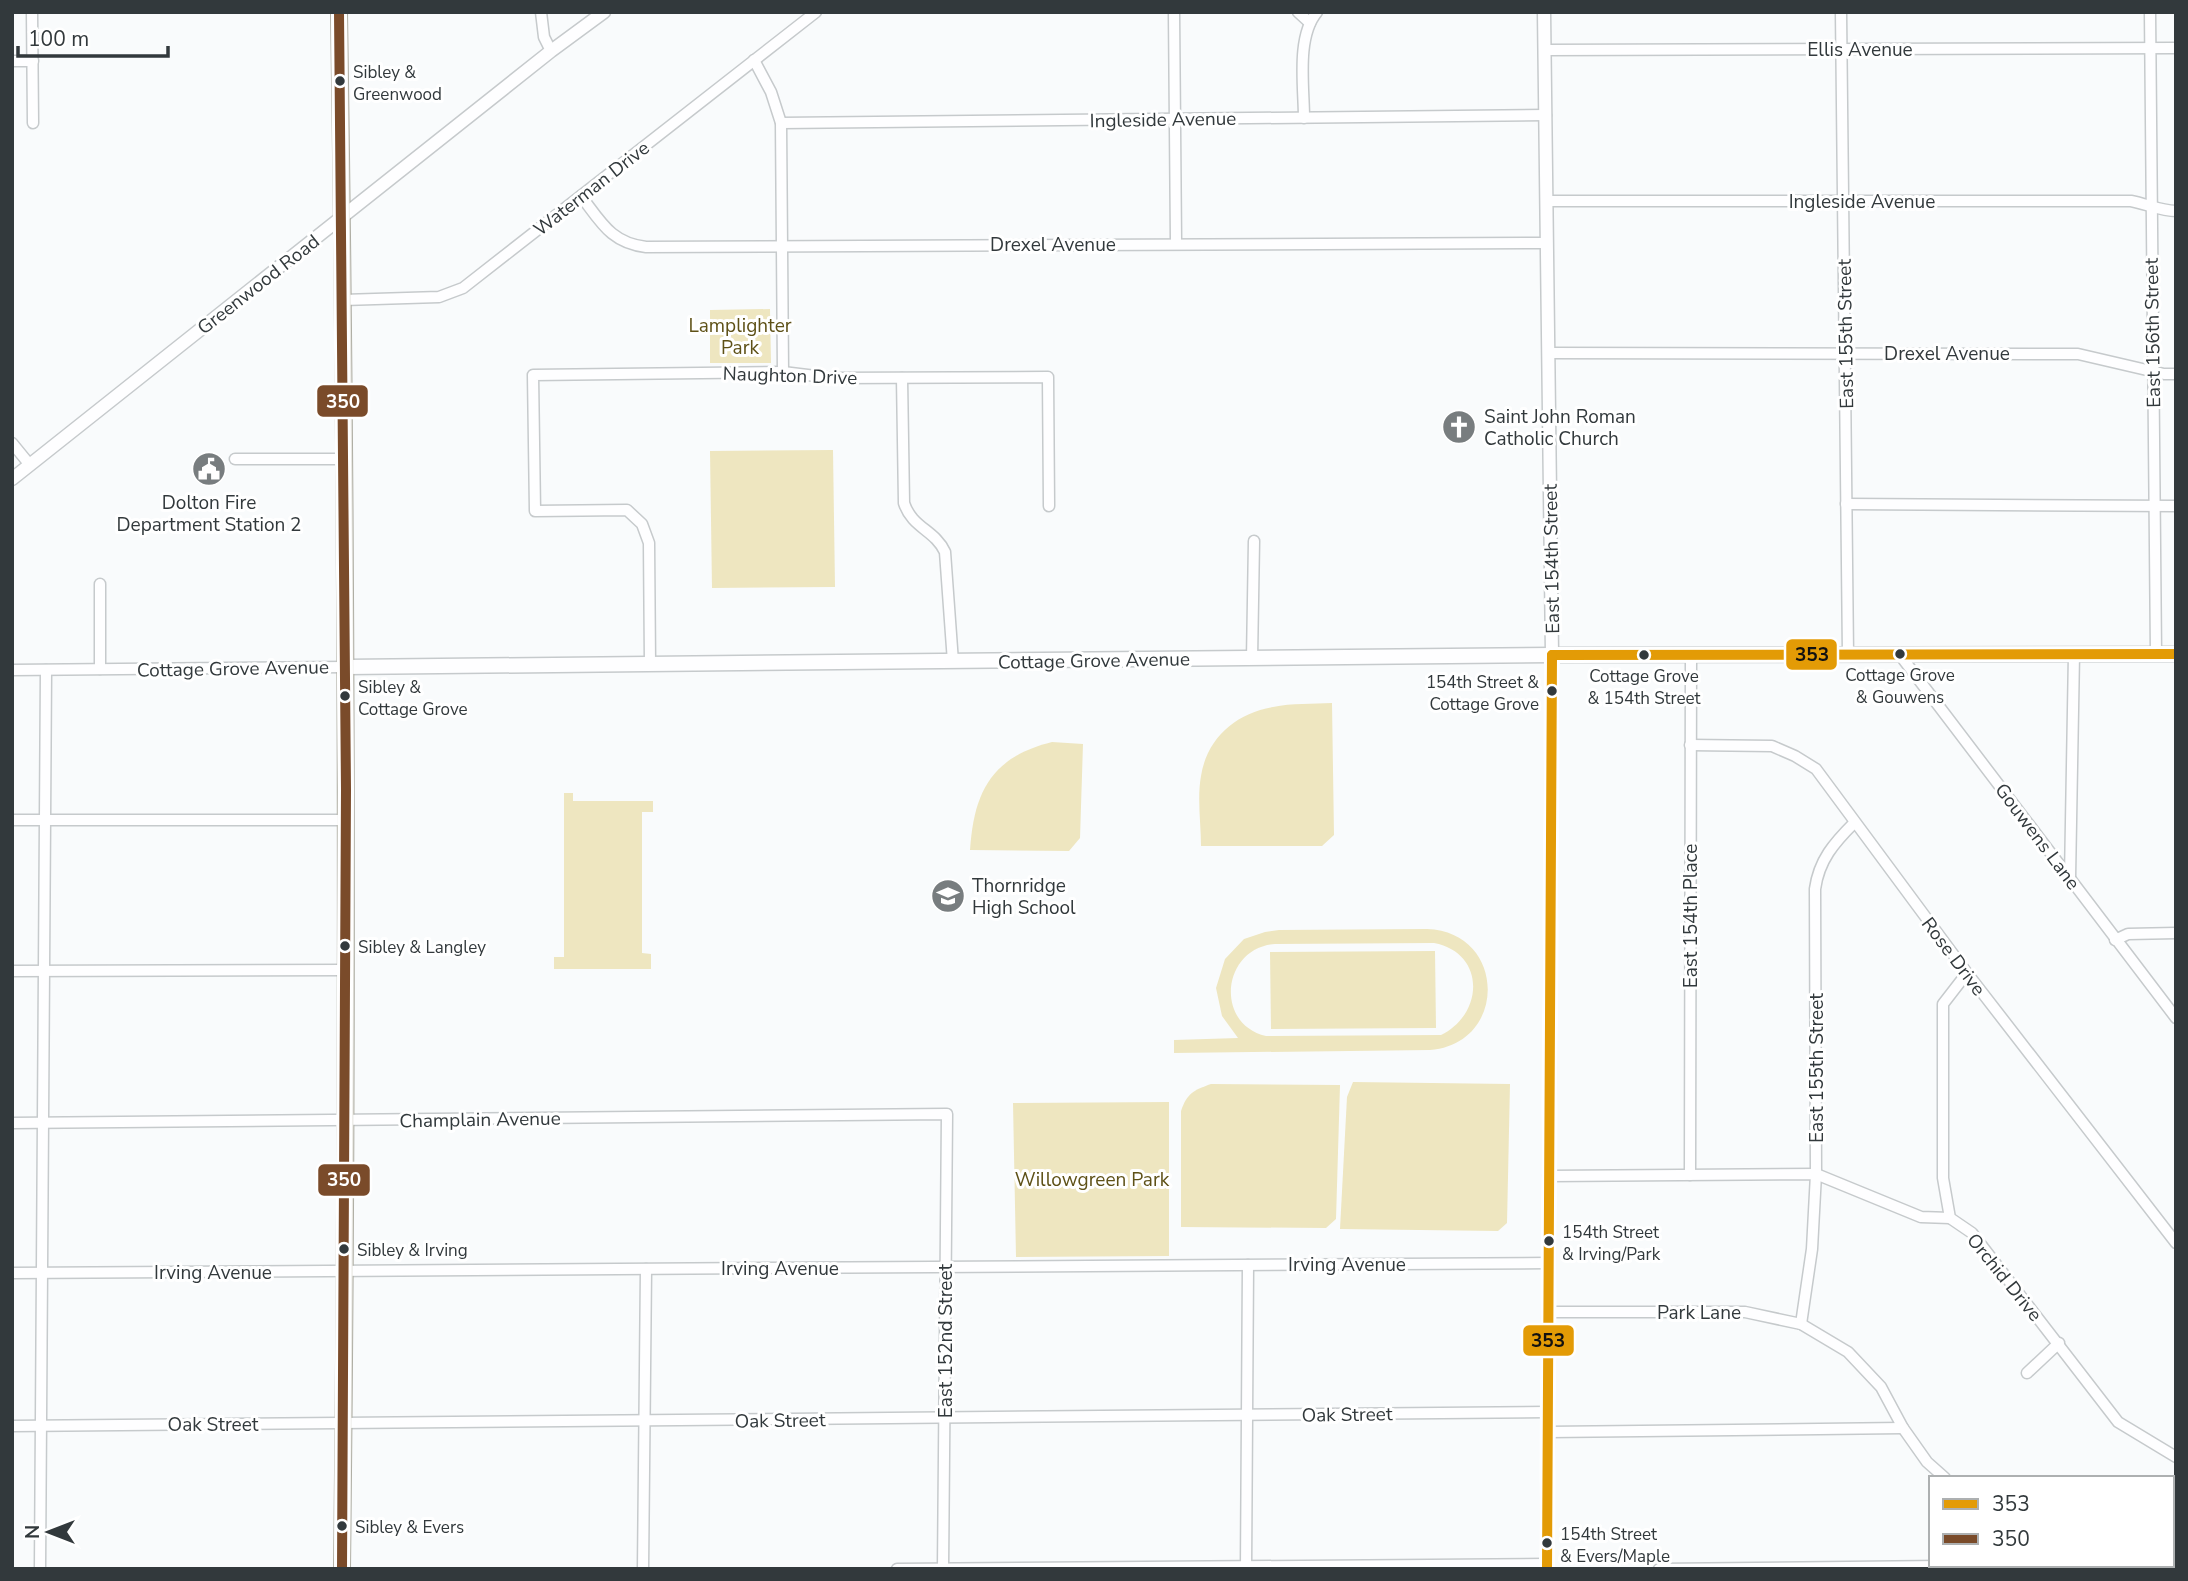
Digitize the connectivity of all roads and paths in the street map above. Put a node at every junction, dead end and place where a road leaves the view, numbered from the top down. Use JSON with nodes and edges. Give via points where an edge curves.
{"nodes":[{"id":1,"x":33,"y":12,"type":"edge"},
{"id":2,"x":339,"y":12,"type":"edge"},
{"id":3,"x":541,"y":12,"type":"edge"},
{"id":4,"x":604,"y":12,"type":"edge"},
{"id":5,"x":816,"y":12,"type":"edge"},
{"id":6,"x":1174,"y":12,"type":"edge"},
{"id":7,"x":1298,"y":12,"type":"edge"},
{"id":8,"x":1317,"y":12,"type":"edge"},
{"id":9,"x":1544,"y":12,"type":"edge"},
{"id":10,"x":1841,"y":12,"type":"edge"},
{"id":11,"x":2150,"y":12,"type":"edge"},
{"id":12,"x":1310,"y":23,"type":"junction"},
{"id":13,"x":2150,"y":48,"type":"junction"},
{"id":14,"x":2176,"y":48,"type":"edge"},
{"id":15,"x":1841,"y":49,"type":"junction"},
{"id":16,"x":1545,"y":50,"type":"junction"},
{"id":17,"x":551,"y":51,"type":"junction"},
{"id":18,"x":754,"y":60,"type":"junction"},
{"id":19,"x":12,"y":61,"type":"edge"},
{"id":20,"x":33,"y":61,"type":"junction"},
{"id":21,"x":1546,"y":115,"type":"junction"},
{"id":22,"x":1304,"y":118,"type":"junction"},
{"id":23,"x":1176,"y":119,"type":"junction"},
{"id":24,"x":33,"y":123,"type":"dead end"},
{"id":25,"x":781,"y":123,"type":"junction"},
{"id":26,"x":580,"y":196,"type":"junction"},
{"id":27,"x":1546,"y":201,"type":"junction"},
{"id":28,"x":1843,"y":201,"type":"junction"},
{"id":29,"x":2151,"y":205,"type":"junction"},
{"id":30,"x":2176,"y":211,"type":"edge"},
{"id":31,"x":342,"y":219,"type":"junction"},
{"id":32,"x":1176,"y":243,"type":"junction"},
{"id":33,"x":1547,"y":243,"type":"junction"},
{"id":34,"x":781,"y":246,"type":"junction"},
{"id":35,"x":342,"y":300,"type":"junction"},
{"id":36,"x":1845,"y":352,"type":"junction"},
{"id":37,"x":1548,"y":353,"type":"junction"},
{"id":38,"x":2153,"y":370,"type":"junction"},
{"id":39,"x":783,"y":372,"type":"junction"},
{"id":40,"x":2176,"y":374,"type":"edge"},
{"id":41,"x":902,"y":378,"type":"junction"},
{"id":42,"x":12,"y":443,"type":"edge"},
{"id":43,"x":235,"y":459,"type":"dead end"},
{"id":44,"x":345,"y":459,"type":"junction"},
{"id":45,"x":30,"y":465,"type":"junction"},
{"id":46,"x":12,"y":479,"type":"edge"},
{"id":47,"x":1846,"y":505,"type":"junction"},
{"id":48,"x":1049,"y":506,"type":"dead end"},
{"id":49,"x":2154,"y":506,"type":"junction"},
{"id":50,"x":2176,"y":506,"type":"edge"},
{"id":51,"x":1254,"y":541,"type":"dead end"},
{"id":52,"x":100,"y":584,"type":"dead end"},
{"id":53,"x":2074,"y":654,"type":"junction"},
{"id":54,"x":2156,"y":654,"type":"junction"},
{"id":55,"x":2176,"y":654,"type":"edge"},
{"id":56,"x":1552,"y":655,"type":"junction"},
{"id":57,"x":1848,"y":655,"type":"junction"},
{"id":58,"x":1899,"y":655,"type":"junction"},
{"id":59,"x":1691,"y":656,"type":"junction"},
{"id":60,"x":1252,"y":659,"type":"junction"},
{"id":61,"x":953,"y":662,"type":"junction"},
{"id":62,"x":650,"y":664,"type":"junction"},
{"id":63,"x":346,"y":667,"type":"junction"},
{"id":64,"x":100,"y":669,"type":"junction"},
{"id":65,"x":12,"y":670,"type":"edge"},
{"id":66,"x":46,"y":670,"type":"junction"},
{"id":67,"x":1690,"y":745,"type":"junction"},
{"id":68,"x":12,"y":820,"type":"edge"},
{"id":69,"x":44,"y":820,"type":"junction"},
{"id":70,"x":347,"y":820,"type":"junction"},
{"id":71,"x":1854,"y":823,"type":"junction"},
{"id":72,"x":2070,"y":878,"type":"junction"},
{"id":73,"x":2176,"y":933,"type":"edge"},
{"id":74,"x":2115,"y":940,"type":"junction"},
{"id":75,"x":347,"y":970,"type":"junction"},
{"id":76,"x":12,"y":971,"type":"edge"},
{"id":77,"x":44,"y":971,"type":"junction"},
{"id":78,"x":1967,"y":973,"type":"junction"},
{"id":79,"x":2176,"y":1018,"type":"edge"},
{"id":80,"x":947,"y":1114,"type":"joint"},
{"id":81,"x":347,"y":1120,"type":"junction"},
{"id":82,"x":12,"y":1123,"type":"edge"},
{"id":83,"x":42,"y":1123,"type":"junction"},
{"id":84,"x":1816,"y":1174,"type":"junction"},
{"id":85,"x":1690,"y":1175,"type":"junction"},
{"id":86,"x":1548,"y":1176,"type":"junction"},
{"id":87,"x":1950,"y":1218,"type":"junction"},
{"id":88,"x":2176,"y":1243,"type":"edge"},
{"id":89,"x":1549,"y":1263,"type":"junction"},
{"id":90,"x":1248,"y":1265,"type":"junction"},
{"id":91,"x":945,"y":1267,"type":"junction"},
{"id":92,"x":646,"y":1269,"type":"junction"},
{"id":93,"x":345,"y":1271,"type":"junction"},
{"id":94,"x":12,"y":1273,"type":"edge"},
{"id":95,"x":42,"y":1273,"type":"junction"},
{"id":96,"x":1549,"y":1312,"type":"junction"},
{"id":97,"x":1801,"y":1324,"type":"junction"},
{"id":98,"x":2059,"y":1343,"type":"junction"},
{"id":99,"x":2027,"y":1373,"type":"dead end"},
{"id":100,"x":1548,"y":1412,"type":"junction"},
{"id":101,"x":1248,"y":1415,"type":"junction"},
{"id":102,"x":944,"y":1418,"type":"junction"},
{"id":103,"x":644,"y":1421,"type":"junction"},
{"id":104,"x":344,"y":1424,"type":"junction"},
{"id":105,"x":12,"y":1426,"type":"edge"},
{"id":106,"x":41,"y":1426,"type":"junction"},
{"id":107,"x":1902,"y":1428,"type":"junction"},
{"id":108,"x":1548,"y":1432,"type":"junction"},
{"id":109,"x":2176,"y":1457,"type":"edge"},
{"id":110,"x":1943,"y":1476,"type":"edge"},
{"id":111,"x":1547,"y":1566,"type":"edge"},
{"id":112,"x":1929,"y":1566,"type":"edge"},
{"id":113,"x":1247,"y":1567,"type":"edge"},
{"id":114,"x":40,"y":1569,"type":"edge"},
{"id":115,"x":342,"y":1569,"type":"edge"},
{"id":116,"x":643,"y":1569,"type":"edge"},
{"id":117,"x":897,"y":1569,"type":"edge"},
{"id":118,"x":943,"y":1569,"type":"edge"},
{"id":119,"x":1660,"y":1569,"type":"edge"}],
"edges":[{"from":1,"to":20,"type":"street"},
{"from":2,"to":31,"type":"main road"},
{"from":3,"to":17,"type":"street"},
{"from":4,"to":17,"type":"street","name":"Greenwood Road"},
{"from":5,"to":18,"type":"street","name":"Waterman Drive"},
{"from":6,"to":23,"type":"street"},
{"from":7,"to":12,"type":"street"},
{"from":8,"to":12,"type":"street"},
{"from":9,"to":16,"type":"street","name":"East 154th Street"},
{"from":10,"to":15,"type":"street","name":"East 155th Street"},
{"from":11,"to":13,"type":"street","name":"East 156th Street"},
{"from":12,"to":22,"type":"street","via":[[1304,46]]},
{"from":13,"to":14,"type":"street","name":"Ellis Avenue"},
{"from":13,"to":15,"type":"street","name":"Ellis Avenue"},
{"from":13,"to":29,"type":"street","name":"East 156th Street"},
{"from":15,"to":16,"type":"street","name":"Ellis Avenue"},
{"from":15,"to":28,"type":"street","name":"East 155th Street"},
{"from":16,"to":21,"type":"street","name":"East 154th Street"},
{"from":17,"to":31,"type":"street","name":"Greenwood Road"},
{"from":18,"to":25,"type":"street"},
{"from":18,"to":26,"type":"street","name":"Waterman Drive"},
{"from":19,"to":20,"type":"street"},
{"from":20,"to":24,"type":"street"},
{"from":21,"to":22,"type":"street","name":"Ingleside Avenue"},
{"from":21,"to":27,"type":"street","name":"East 154th Street"},
{"from":22,"to":23,"type":"street","name":"Ingleside Avenue"},
{"from":23,"to":25,"type":"street","name":"Ingleside Avenue"},
{"from":23,"to":32,"type":"street"},
{"from":25,"to":34,"type":"street"},
{"from":26,"to":34,"type":"street","name":"Drexel Avenue","via":[[609,232],[633,245]]},
{"from":26,"to":35,"type":"street","name":"Waterman Drive","via":[[463,288],[439,297]]},
{"from":27,"to":28,"type":"street","name":"Ingleside Avenue"},
{"from":27,"to":33,"type":"street","name":"East 154th Street"},
{"from":28,"to":29,"type":"street","name":"Ingleside Avenue","via":[[2132,201]]},
{"from":28,"to":36,"type":"street","name":"East 155th Street"},
{"from":29,"to":30,"type":"street","name":"Ingleside Avenue"},
{"from":29,"to":38,"type":"street","name":"East 156th Street"},
{"from":31,"to":35,"type":"main road"},
{"from":31,"to":45,"type":"street","name":"Greenwood Road"},
{"from":32,"to":33,"type":"street","name":"Drexel Avenue"},
{"from":32,"to":34,"type":"street","name":"Drexel Avenue"},
{"from":33,"to":37,"type":"street","name":"East 154th Street"},
{"from":34,"to":39,"type":"street"},
{"from":35,"to":44,"type":"main road"},
{"from":36,"to":37,"type":"street","name":"Drexel Avenue"},
{"from":36,"to":38,"type":"street","name":"Drexel Avenue","via":[[2078,354]]},
{"from":36,"to":47,"type":"street","name":"East 155th Street"},
{"from":37,"to":56,"type":"street","name":"East 154th Street"},
{"from":38,"to":40,"type":"street","name":"Drexel Avenue"},
{"from":38,"to":49,"type":"street","name":"East 156th Street"},
{"from":39,"to":41,"type":"street","name":"Naughton Drive","via":[[832,378]]},
{"from":39,"to":62,"type":"street","name":"Naughton Drive","via":[[533,374],[535,511],[627,510],[642,524],[649,542]]},
{"from":41,"to":48,"type":"street","name":"Naughton Drive","via":[[1048,377]]},
{"from":41,"to":61,"type":"street","via":[[904,503],[915,523],[941,542],[945,552]]},
{"from":42,"to":45,"type":"street"},
{"from":43,"to":44,"type":"street"},
{"from":44,"to":63,"type":"main road"},
{"from":45,"to":46,"type":"street","name":"Greenwood Road"},
{"from":47,"to":49,"type":"street"},
{"from":47,"to":57,"type":"street","name":"East 155th Street"},
{"from":49,"to":50,"type":"street"},
{"from":49,"to":54,"type":"street","name":"East 156th Street"},
{"from":51,"to":60,"type":"street"},
{"from":52,"to":64,"type":"street"},
{"from":53,"to":54,"type":"main road","name":"Cottage Grove Avenue"},
{"from":53,"to":58,"type":"main road","name":"Cottage Grove Avenue"},
{"from":53,"to":72,"type":"street"},
{"from":54,"to":55,"type":"main road","name":"Cottage Grove Avenue"},
{"from":56,"to":59,"type":"main road","name":"Cottage Grove Avenue"},
{"from":56,"to":60,"type":"main road","name":"Cottage Grove Avenue"},
{"from":56,"to":86,"type":"street","name":"East 154th Street"},
{"from":57,"to":58,"type":"main road","name":"Cottage Grove Avenue"},
{"from":57,"to":59,"type":"main road","name":"Cottage Grove Avenue"},
{"from":58,"to":72,"type":"street","name":"Gouwens Lane"},
{"from":59,"to":67,"type":"street","name":"East 154th Place"},
{"from":60,"to":61,"type":"main road","name":"Cottage Grove Avenue"},
{"from":61,"to":62,"type":"main road","name":"Cottage Grove Avenue"},
{"from":62,"to":63,"type":"main road","name":"Cottage Grove Avenue"},
{"from":63,"to":64,"type":"street","name":"Cottage Grove Avenue"},
{"from":63,"to":70,"type":"main road"},
{"from":64,"to":66,"type":"street","name":"Cottage Grove Avenue"},
{"from":65,"to":66,"type":"street","name":"Cottage Grove Avenue"},
{"from":66,"to":69,"type":"street"},
{"from":67,"to":71,"type":"street","name":"Rose Drive","via":[[1772,746],[1795,756],[1816,769]]},
{"from":67,"to":85,"type":"street","name":"East 154th Place"},
{"from":68,"to":69,"type":"street"},
{"from":69,"to":70,"type":"street"},
{"from":69,"to":77,"type":"street"},
{"from":70,"to":75,"type":"main road"},
{"from":71,"to":78,"type":"street","name":"Rose Drive"},
{"from":71,"to":84,"type":"street","name":"East 155th Street","via":[[1823,860],[1815,889]]},
{"from":72,"to":74,"type":"street","name":"Gouwens Lane"},
{"from":73,"to":74,"type":"street","via":[[2128,934]]},
{"from":74,"to":79,"type":"street","name":"Gouwens Lane"},
{"from":75,"to":77,"type":"street"},
{"from":75,"to":81,"type":"main road"},
{"from":76,"to":77,"type":"street"},
{"from":77,"to":83,"type":"street"},
{"from":78,"to":87,"type":"street","name":"Orchid Drive","via":[[1943,1004],[1943,1178]]},
{"from":78,"to":88,"type":"street","name":"Rose Drive"},
{"from":80,"to":81,"type":"street","name":"Champlain Avenue"},
{"from":80,"to":91,"type":"street","name":"East 152nd Street"},
{"from":81,"to":83,"type":"street","name":"Champlain Avenue"},
{"from":81,"to":93,"type":"main road"},
{"from":82,"to":83,"type":"street","name":"Champlain Avenue"},
{"from":83,"to":95,"type":"street"},
{"from":84,"to":85,"type":"street"},
{"from":84,"to":87,"type":"street","via":[[1921,1217]]},
{"from":84,"to":97,"type":"street","name":"East 155th Street"},
{"from":85,"to":86,"type":"street"},
{"from":86,"to":89,"type":"street","name":"East 154th Street"},
{"from":87,"to":98,"type":"street","name":"Orchid Drive","via":[[1972,1233]]},
{"from":89,"to":90,"type":"street","name":"Irving Avenue"},
{"from":89,"to":96,"type":"street","name":"East 154th Street"},
{"from":90,"to":91,"type":"street","name":"Irving Avenue"},
{"from":90,"to":101,"type":"street"},
{"from":91,"to":92,"type":"street","name":"Irving Avenue"},
{"from":91,"to":102,"type":"street","name":"East 152nd Street"},
{"from":92,"to":93,"type":"street","name":"Irving Avenue"},
{"from":92,"to":103,"type":"street"},
{"from":93,"to":95,"type":"street","name":"Irving Avenue"},
{"from":93,"to":104,"type":"main road"},
{"from":94,"to":95,"type":"street","name":"Irving Avenue"},
{"from":95,"to":106,"type":"street"},
{"from":96,"to":97,"type":"street","name":"Park Lane","via":[[1745,1312]]},
{"from":96,"to":100,"type":"street","name":"East 154th Street"},
{"from":97,"to":107,"type":"street","name":"Park Lane","via":[[1848,1352],[1881,1387]]},
{"from":98,"to":99,"type":"street"},
{"from":98,"to":109,"type":"street","name":"Orchid Drive","via":[[2118,1422]]},
{"from":100,"to":101,"type":"street","name":"Oak Street"},
{"from":100,"to":108,"type":"street","name":"East 154th Street"},
{"from":101,"to":102,"type":"street","name":"Oak Street"},
{"from":101,"to":113,"type":"street"},
{"from":102,"to":103,"type":"street","name":"Oak Street"},
{"from":102,"to":118,"type":"street","name":"East 152nd Street"},
{"from":103,"to":104,"type":"street","name":"Oak Street"},
{"from":103,"to":116,"type":"street"},
{"from":104,"to":106,"type":"street","name":"Oak Street"},
{"from":104,"to":115,"type":"main road"},
{"from":105,"to":106,"type":"street","name":"Oak Street"},
{"from":106,"to":114,"type":"street"},
{"from":107,"to":108,"type":"street"},
{"from":107,"to":110,"type":"street","name":"Park Lane"},
{"from":108,"to":111,"type":"street","name":"East 154th Street"},
{"from":111,"to":113,"type":"street"},
{"from":112,"to":119,"type":"street"},
{"from":113,"to":118,"type":"street"},
{"from":117,"to":118,"type":"street"}]}
